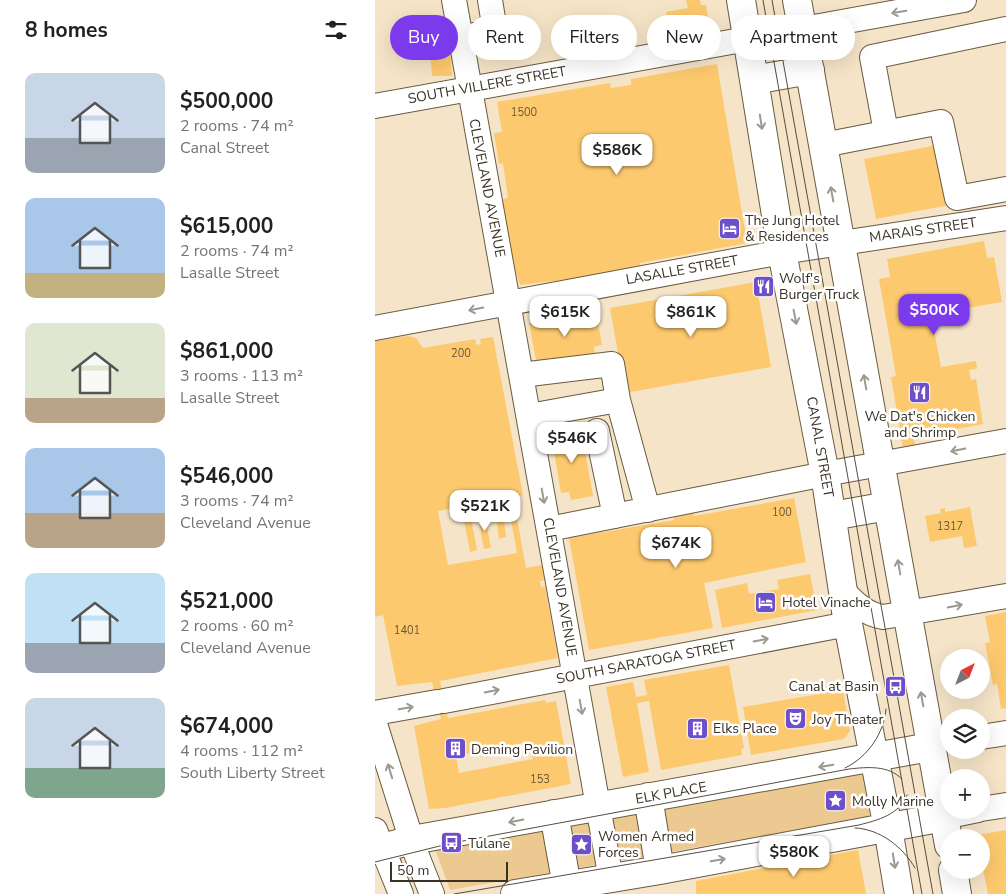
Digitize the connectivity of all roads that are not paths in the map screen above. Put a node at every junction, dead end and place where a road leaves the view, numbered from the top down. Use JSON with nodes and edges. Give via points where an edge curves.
{"nodes":[{"id":1,"x":453,"y":0,"type":"edge"},
{"id":2,"x":490,"y":0,"type":"edge"},
{"id":3,"x":741,"y":0,"type":"edge"},
{"id":4,"x":797,"y":0,"type":"edge"},
{"id":5,"x":964,"y":0,"type":"edge"},
{"id":6,"x":743,"y":15,"type":"edge"},
{"id":7,"x":800,"y":15,"type":"edge"},
{"id":8,"x":855,"y":20,"type":"edge"},
{"id":9,"x":1006,"y":29,"type":"edge"},
{"id":10,"x":460,"y":38,"type":"junction"},
{"id":11,"x":731,"y":42,"type":"edge"},
{"id":12,"x":751,"y":60,"type":"edge"},
{"id":13,"x":808,"y":60,"type":"edge"},
{"id":14,"x":810,"y":70,"type":"junction"},
{"id":15,"x":754,"y":80,"type":"junction"},
{"id":16,"x":468,"y":88,"type":"junction"},
{"id":17,"x":375,"y":106,"type":"edge"},
{"id":18,"x":886,"y":132,"type":"junction"},
{"id":19,"x":823,"y":145,"type":"junction"},
{"id":20,"x":1006,"y":189,"type":"edge"},
{"id":21,"x":1006,"y":218,"type":"edge"},
{"id":22,"x":841,"y":242,"type":"junction"},
{"id":23,"x":782,"y":252,"type":"junction"},
{"id":24,"x":508,"y":302,"type":"junction"},
{"id":25,"x":375,"y":328,"type":"edge"},
{"id":26,"x":521,"y":374,"type":"junction"},
{"id":27,"x":618,"y":400,"type":"junction"},
{"id":28,"x":529,"y":416,"type":"junction"},
{"id":29,"x":597,"y":431,"type":"dead end"},
{"id":30,"x":1006,"y":441,"type":"edge"},
{"id":31,"x":880,"y":464,"type":"junction"},
{"id":32,"x":825,"y":474,"type":"junction"},
{"id":33,"x":888,"y":506,"type":"junction"},
{"id":34,"x":648,"y":510,"type":"junction"},
{"id":35,"x":615,"y":516,"type":"junction"},
{"id":36,"x":832,"y":516,"type":"junction"},
{"id":37,"x":549,"y":530,"type":"junction"},
{"id":38,"x":843,"y":591,"type":"junction"},
{"id":39,"x":1006,"y":596,"type":"edge"},
{"id":40,"x":907,"y":614,"type":"junction"},
{"id":41,"x":848,"y":624,"type":"junction"},
{"id":42,"x":576,"y":675,"type":"junction"},
{"id":43,"x":375,"y":713,"type":"edge"},
{"id":44,"x":375,"y":724,"type":"edge"},
{"id":45,"x":1006,"y":733,"type":"edge"},
{"id":46,"x":990,"y":736,"type":"edge"},
{"id":47,"x":939,"y":745,"type":"edge"},
{"id":48,"x":874,"y":758,"type":"junction"},
{"id":49,"x":940,"y":769,"type":"edge"},
{"id":50,"x":648,"y":797,"type":"junction"},
{"id":51,"x":1006,"y":804,"type":"edge"},
{"id":52,"x":599,"y":806,"type":"junction"},
{"id":53,"x":990,"y":808,"type":"edge"},
{"id":54,"x":554,"y":814,"type":"junction"},
{"id":55,"x":940,"y":818,"type":"edge"},
{"id":56,"x":888,"y":828,"type":"junction"},
{"id":57,"x":412,"y":840,"type":"junction"},
{"id":58,"x":377,"y":843,"type":"edge"},
{"id":59,"x":660,"y":870,"type":"junction"},
{"id":60,"x":611,"y":879,"type":"junction"},
{"id":61,"x":954,"y":879,"type":"edge"},
{"id":62,"x":567,"y":886,"type":"junction"},
{"id":63,"x":401,"y":894,"type":"edge"},
{"id":64,"x":432,"y":894,"type":"edge"},
{"id":65,"x":515,"y":894,"type":"edge"},
{"id":66,"x":899,"y":894,"type":"edge"},
{"id":67,"x":957,"y":894,"type":"edge"}],
"edges":[{"from":1,"to":10,"type":"street","name":"CLEVELAND AVENUE"},
{"from":2,"to":10,"type":"street","via":[[495,31]]},
{"from":3,"to":6,"type":"main road","name":"CANAL STREET"},
{"from":4,"to":7,"type":"main road"},
{"from":5,"to":8,"type":"street","name":"SOUTH VILLERE STREET","one_way":true},
{"from":9,"to":18,"type":"street","via":[[872,57]]},
{"from":10,"to":16,"type":"street","name":"CLEVELAND AVENUE"},
{"from":11,"to":16,"type":"street","name":"SOUTH VILLERE STREET"},
{"from":12,"to":15,"type":"main road","name":"CANAL STREET"},
{"from":13,"to":14,"type":"main road"},
{"from":14,"to":15,"type":"main road"},
{"from":14,"to":19,"type":"main road"},
{"from":15,"to":23,"type":"main road","name":"CANAL STREET","one_way":true},
{"from":16,"to":17,"type":"street","name":"SOUTH VILLERE STREET"},
{"from":16,"to":24,"type":"street","name":"CLEVELAND AVENUE"},
{"from":18,"to":19,"type":"street"},
{"from":18,"to":20,"type":"street","via":[[941,122],[957,198]]},
{"from":22,"to":19,"type":"main road","one_way":true},
{"from":21,"to":22,"type":"street","name":"MARAIS STREET"},
{"from":22,"to":23,"type":"street","name":"MARAIS STREET"},
{"from":31,"to":22,"type":"main road","one_way":true},
{"from":23,"to":24,"type":"street","name":"LASALLE STREET"},
{"from":23,"to":32,"type":"main road","name":"CANAL STREET","one_way":true},
{"from":24,"to":25,"type":"street","name":"LASALLE STREET","one_way":true},
{"from":24,"to":26,"type":"street","name":"CLEVELAND AVENUE"},
{"from":26,"to":27,"type":"street","via":[[612,364]]},
{"from":26,"to":28,"type":"street","name":"CLEVELAND AVENUE"},
{"from":27,"to":28,"type":"street"},
{"from":27,"to":34,"type":"street"},
{"from":28,"to":37,"type":"street","name":"CLEVELAND AVENUE","one_way":true},
{"from":29,"to":35,"type":"street"},
{"from":30,"to":31,"type":"street","one_way":true},
{"from":31,"to":32,"type":"street"},
{"from":31,"to":33,"type":"main road"},
{"from":32,"to":34,"type":"street"},
{"from":32,"to":36,"type":"main road","name":"CANAL STREET"},
{"from":33,"to":36,"type":"main road"},
{"from":40,"to":33,"type":"main road","one_way":true},
{"from":34,"to":35,"type":"street"},
{"from":35,"to":37,"type":"street"},
{"from":36,"to":38,"type":"main road","name":"CANAL STREET"},
{"from":37,"to":42,"type":"street","name":"CLEVELAND AVENUE"},
{"from":38,"to":40,"type":"street","via":[[873,615]]},
{"from":38,"to":41,"type":"main road","name":"CANAL STREET"},
{"from":40,"to":39,"type":"street","one_way":true},
{"from":47,"to":40,"type":"main road","one_way":true},
{"from":42,"to":41,"type":"street","name":"SOUTH SARATOGA STREET","one_way":true},
{"from":41,"to":48,"type":"main road","name":"CANAL STREET"},
{"from":43,"to":42,"type":"street","name":"SOUTH SARATOGA STREET","one_way":true},
{"from":42,"to":52,"type":"street","name":"CLEVELAND AVENUE","one_way":true},
{"from":57,"to":44,"type":"street","one_way":true},
{"from":45,"to":46,"type":"street"},
{"from":47,"to":48,"type":"main road","name":"ELK PLACE"},
{"from":47,"to":49,"type":"main road"},
{"from":48,"to":50,"type":"main road","name":"ELK PLACE","one_way":true},
{"from":48,"to":56,"type":"main road","name":"CANAL STREET"},
{"from":50,"to":52,"type":"main road","name":"ELK PLACE"},
{"from":50,"to":59,"type":"main road"},
{"from":51,"to":53,"type":"street"},
{"from":52,"to":54,"type":"main road","name":"ELK PLACE"},
{"from":52,"to":60,"type":"street","name":"CLEVELAND AVENUE"},
{"from":54,"to":57,"type":"main road","name":"ELK PLACE","one_way":true},
{"from":54,"to":62,"type":"main road"},
{"from":55,"to":56,"type":"main road"},
{"from":59,"to":56,"type":"main road","one_way":true},
{"from":56,"to":66,"type":"main road","name":"CANAL STREET","one_way":true},
{"from":57,"to":58,"type":"main road","name":"ELK PLACE"},
{"from":57,"to":64,"type":"street"},
{"from":58,"to":63,"type":"street"},
{"from":59,"to":60,"type":"main road"},
{"from":60,"to":62,"type":"main road"},
{"from":61,"to":67,"type":"main road"},
{"from":62,"to":65,"type":"main road"}]}
